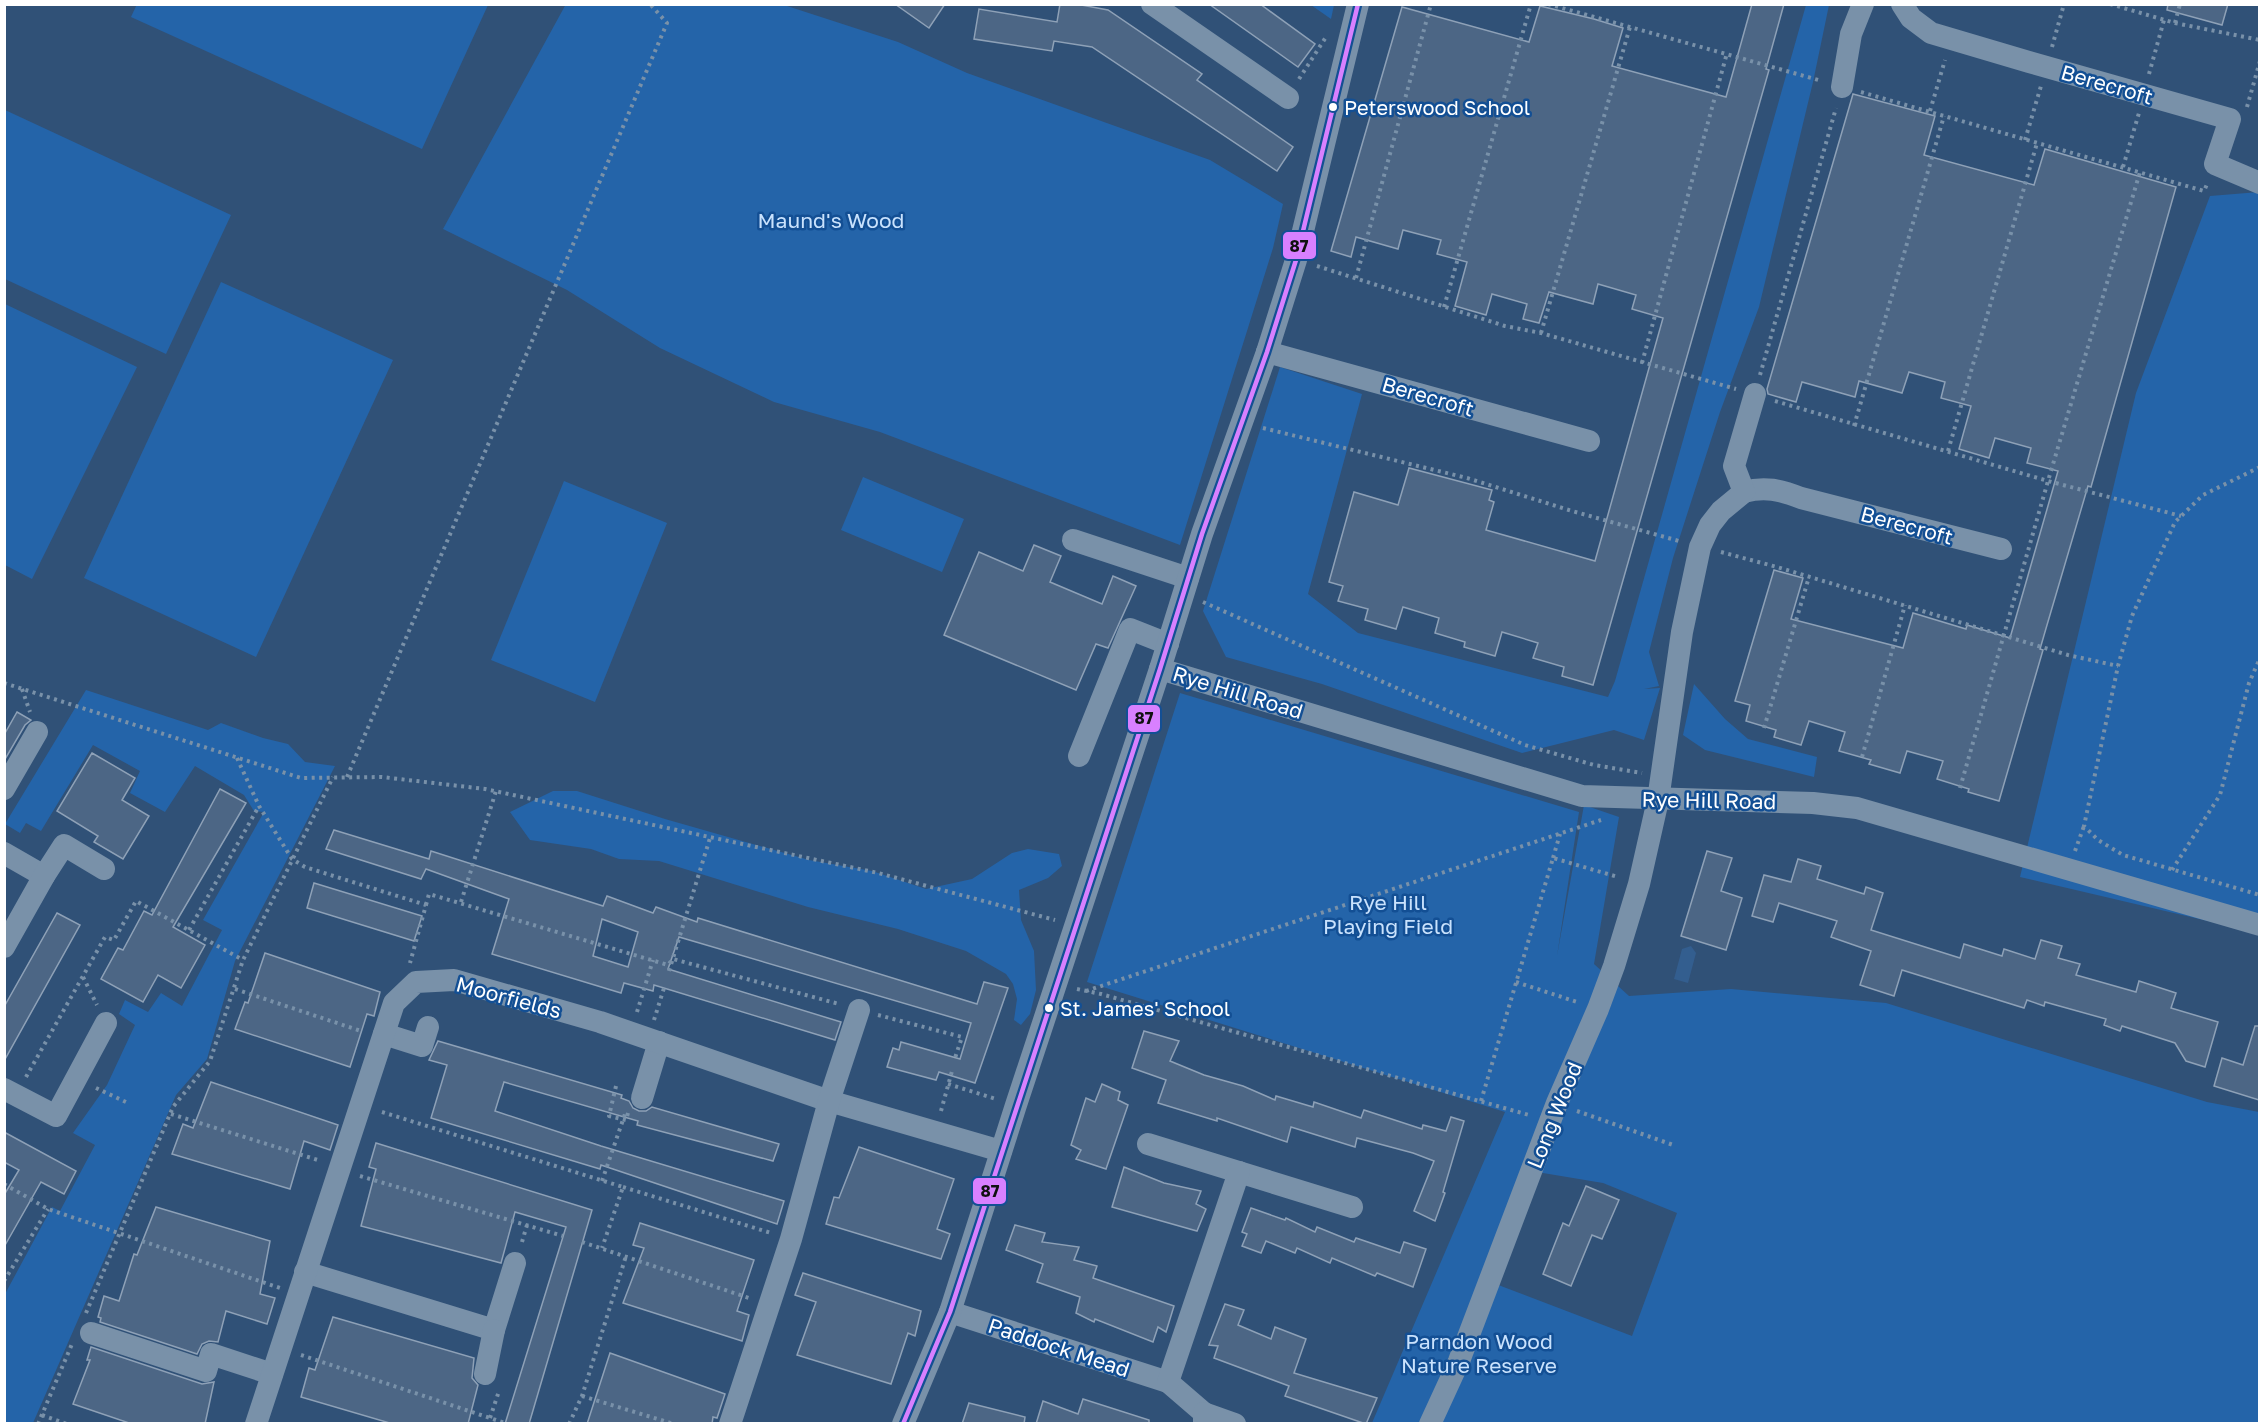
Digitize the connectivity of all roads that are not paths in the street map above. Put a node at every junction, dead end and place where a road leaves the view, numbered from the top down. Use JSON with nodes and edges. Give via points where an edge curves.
{"nodes":[{"id":1,"x":1152,"y":4,"type":"edge"},
{"id":2,"x":1358,"y":4,"type":"edge"},
{"id":3,"x":1863,"y":4,"type":"edge"},
{"id":4,"x":1902,"y":4,"type":"edge"},
{"id":5,"x":1842,"y":87,"type":"road end"},
{"id":6,"x":1288,"y":98,"type":"road end"},
{"id":7,"x":2259,"y":183,"type":"edge"},
{"id":8,"x":1268,"y":352,"type":"junction"},
{"id":9,"x":1755,"y":394,"type":"road end"},
{"id":10,"x":1589,"y":441,"type":"dead end"},
{"id":11,"x":1743,"y":492,"type":"junction"},
{"id":12,"x":1073,"y":540,"type":"dead end"},
{"id":13,"x":2001,"y":549,"type":"dead end"},
{"id":14,"x":1191,"y":588,"type":"junction"},
{"id":15,"x":1168,"y":644,"type":"junction"},
{"id":16,"x":1160,"y":669,"type":"junction"},
{"id":17,"x":37,"y":732,"type":"dead end"},
{"id":18,"x":1079,"y":756,"type":"dead end"},
{"id":19,"x":4,"y":789,"type":"edge"},
{"id":20,"x":1658,"y":800,"type":"junction"},
{"id":21,"x":4,"y":853,"type":"edge"},
{"id":22,"x":104,"y":869,"type":"dead end"},
{"id":23,"x":44,"y":876,"type":"junction"},
{"id":24,"x":2259,"y":925,"type":"edge"},
{"id":25,"x":4,"y":947,"type":"edge"},
{"id":26,"x":859,"y":1010,"type":"road end"},
{"id":27,"x":106,"y":1023,"type":"road end"},
{"id":28,"x":428,"y":1027,"type":"dead end"},
{"id":29,"x":657,"y":1032,"type":"junction"},
{"id":30,"x":383,"y":1036,"type":"junction"},
{"id":31,"x":10,"y":1092,"type":"edge"},
{"id":32,"x":828,"y":1101,"type":"junction"},
{"id":33,"x":634,"y":1104,"type":"road end"},
{"id":34,"x":1148,"y":1144,"type":"dead end"},
{"id":35,"x":1001,"y":1151,"type":"junction"},
{"id":36,"x":1239,"y":1172,"type":"junction"},
{"id":37,"x":1352,"y":1207,"type":"dead end"},
{"id":38,"x":515,"y":1263,"type":"dead end"},
{"id":39,"x":305,"y":1272,"type":"junction"},
{"id":40,"x":950,"y":1312,"type":"junction"},
{"id":41,"x":494,"y":1330,"type":"junction"},
{"id":42,"x":83,"y":1331,"type":"road end"},
{"id":43,"x":272,"y":1374,"type":"junction"},
{"id":44,"x":485,"y":1374,"type":"dead end"},
{"id":45,"x":1168,"y":1382,"type":"junction"},
{"id":46,"x":1204,"y":1418,"type":"edge"},
{"id":47,"x":256,"y":1424,"type":"edge"},
{"id":48,"x":730,"y":1424,"type":"edge"},
{"id":49,"x":903,"y":1424,"type":"edge"},
{"id":50,"x":1235,"y":1424,"type":"edge"},
{"id":51,"x":1430,"y":1424,"type":"edge"}],
"edges":[{"from":1,"to":6,"type":"street"},
{"from":2,"to":8,"type":"street","via":[[1296,260]]},
{"from":3,"to":5,"type":"street","via":[[1851,34]]},
{"from":4,"to":7,"type":"street","name":"Berecroft","via":[[1911,18],[1931,33],[2230,119],[2215,164]]},
{"from":8,"to":10,"type":"street","name":"Berecroft"},
{"from":8,"to":14,"type":"street","via":[[1202,534]]},
{"from":9,"to":11,"type":"street","via":[[1735,456],[1735,472]]},
{"from":11,"to":13,"type":"street","name":"Berecroft","via":[[1777,489]]},
{"from":11,"to":20,"type":"street","via":[[1710,525],[1700,547],[1682,632]]},
{"from":12,"to":14,"type":"street"},
{"from":14,"to":15,"type":"street"},
{"from":15,"to":16,"type":"street"},
{"from":15,"to":18,"type":"street","via":[[1130,629]]},
{"from":16,"to":20,"type":"street","name":"Rye Hill Road","via":[[1581,796]]},
{"from":16,"to":35,"type":"street"},
{"from":17,"to":19,"type":"street"},
{"from":20,"to":24,"type":"street","name":"Rye Hill Road","via":[[1813,803],[1857,808]]},
{"from":20,"to":51,"type":"street","name":"Long Wood","via":[[1639,884],[1598,1009],[1553,1112],[1459,1360]]},
{"from":21,"to":23,"type":"street"},
{"from":22,"to":23,"type":"street","via":[[64,845]]},
{"from":23,"to":25,"type":"street"},
{"from":26,"to":32,"type":"street"},
{"from":27,"to":31,"type":"street","via":[[56,1116]]},
{"from":28,"to":30,"type":"street","via":[[422,1046]]},
{"from":29,"to":30,"type":"street","name":"Moorfields","via":[[630,1032],[454,980],[416,982],[394,1003]]},
{"from":29,"to":32,"type":"street","name":"Moorfields"},
{"from":29,"to":33,"type":"street"},
{"from":30,"to":39,"type":"street"},
{"from":32,"to":35,"type":"street","name":"Moorfields"},
{"from":32,"to":48,"type":"street","via":[[790,1239]]},
{"from":34,"to":36,"type":"street"},
{"from":35,"to":40,"type":"street"},
{"from":36,"to":37,"type":"street"},
{"from":36,"to":45,"type":"street"},
{"from":38,"to":41,"type":"street"},
{"from":39,"to":41,"type":"street"},
{"from":39,"to":43,"type":"street"},
{"from":40,"to":45,"type":"street","name":"Paddock Mead"},
{"from":40,"to":49,"type":"street"},
{"from":41,"to":44,"type":"street"},
{"from":42,"to":43,"type":"street","via":[[206,1371],[211,1354]]},
{"from":43,"to":47,"type":"street"},
{"from":45,"to":46,"type":"street","name":"Paddock Mead"},
{"from":46,"to":50,"type":"street"}]}
